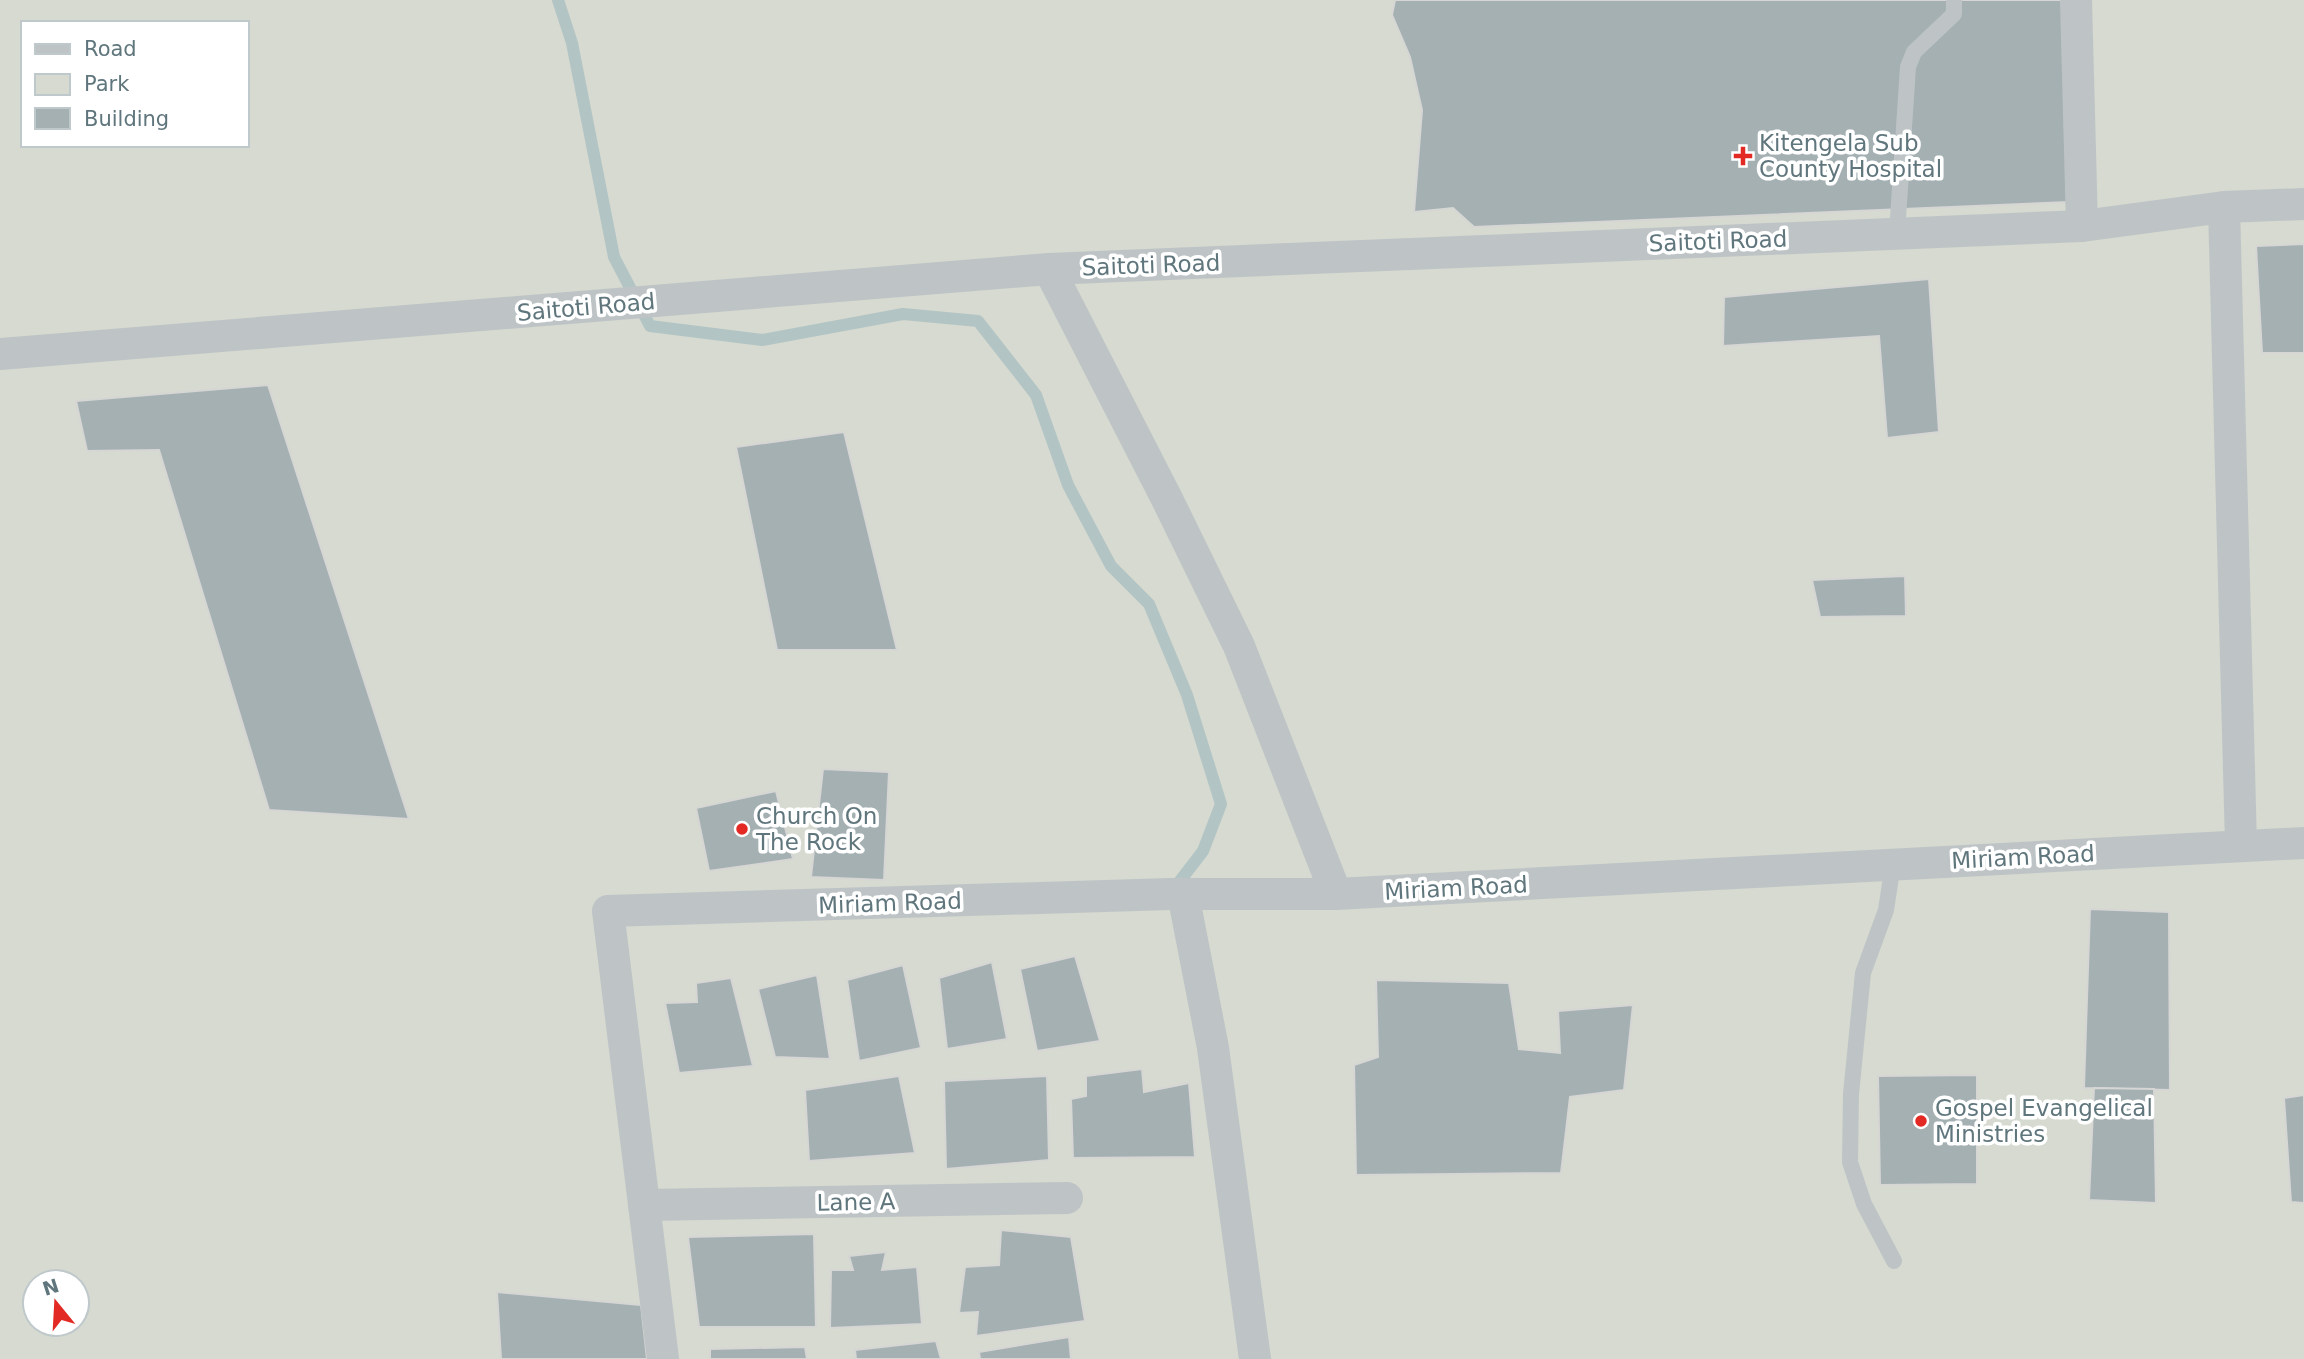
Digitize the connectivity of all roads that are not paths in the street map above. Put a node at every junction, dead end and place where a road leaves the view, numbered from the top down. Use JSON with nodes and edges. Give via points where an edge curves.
{"nodes":[{"id":1,"x":1954,"y":0,"type":"edge"},
{"id":2,"x":2076,"y":0,"type":"edge"},
{"id":3,"x":2304,"y":204,"type":"edge"},
{"id":4,"x":2224,"y":206,"type":"junction"},
{"id":5,"x":2082,"y":226,"type":"junction"},
{"id":6,"x":1897,"y":233,"type":"junction"},
{"id":7,"x":1049,"y":269,"type":"junction"},
{"id":8,"x":0,"y":354,"type":"edge"},
{"id":9,"x":2304,"y":843,"type":"edge"},
{"id":10,"x":2241,"y":845,"type":"junction"},
{"id":11,"x":1894,"y":864,"type":"junction"},
{"id":12,"x":1183,"y":894,"type":"junction"},
{"id":13,"x":1336,"y":894,"type":"junction"},
{"id":14,"x":1067,"y":1198,"type":"dead end"},
{"id":15,"x":645,"y":1205,"type":"junction"},
{"id":16,"x":1894,"y":1261,"type":"dead end"},
{"id":17,"x":663,"y":1359,"type":"edge"},
{"id":18,"x":1255,"y":1359,"type":"edge"}],
"edges":[{"from":1,"to":6,"type":"lane","via":[[1954,14],[1914,52],[1908,67]]},
{"from":2,"to":5,"type":"street"},
{"from":3,"to":4,"type":"street","name":"Saitoti Road"},
{"from":4,"to":5,"type":"street","name":"Saitoti Road"},
{"from":4,"to":10,"type":"street"},
{"from":5,"to":6,"type":"street","name":"Saitoti Road"},
{"from":6,"to":7,"type":"street","name":"Saitoti Road"},
{"from":7,"to":8,"type":"street","name":"Saitoti Road"},
{"from":7,"to":13,"type":"street","via":[[1239,646]]},
{"from":9,"to":10,"type":"street","name":"Miriam Road"},
{"from":10,"to":11,"type":"street","name":"Miriam Road"},
{"from":11,"to":13,"type":"street","name":"Miriam Road"},
{"from":11,"to":16,"type":"lane","via":[[1886,910],[1863,973],[1852,1080],[1850,1162],[1864,1204]]},
{"from":12,"to":13,"type":"street","name":"Miriam Road"},
{"from":12,"to":15,"type":"street","name":"Miriam Road","via":[[608,911]]},
{"from":12,"to":18,"type":"street","via":[[1213,1048]]},
{"from":14,"to":15,"type":"street","name":"Lane A"},
{"from":15,"to":17,"type":"street"}]}
